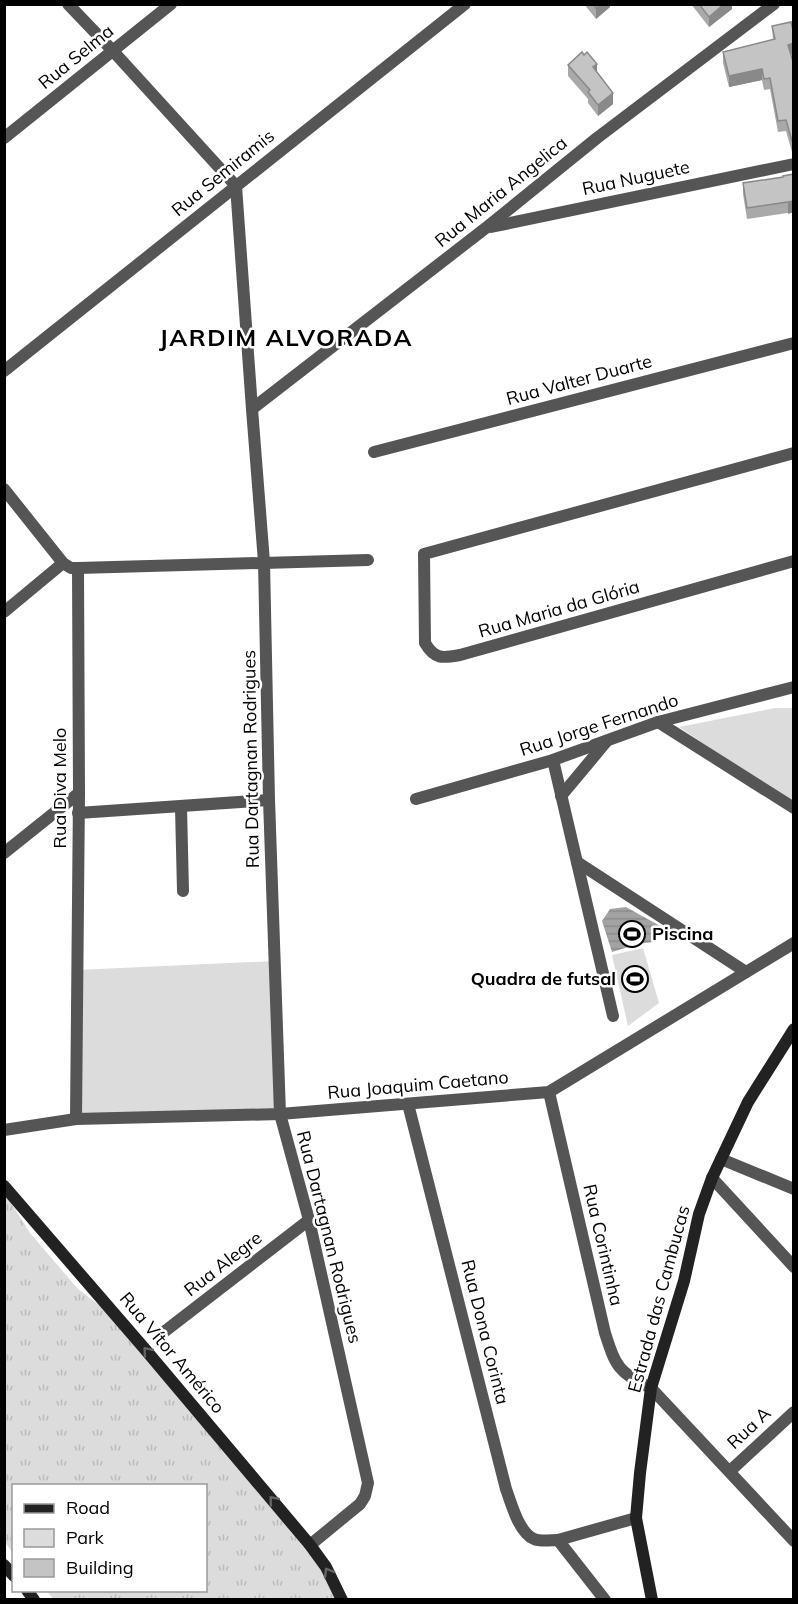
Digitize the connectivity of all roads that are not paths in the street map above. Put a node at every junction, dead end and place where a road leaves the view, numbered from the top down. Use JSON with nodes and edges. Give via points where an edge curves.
{"nodes":[{"id":1,"x":68,"y":4,"type":"edge"},
{"id":2,"x":171,"y":4,"type":"edge"},
{"id":3,"x":465,"y":4,"type":"edge"},
{"id":4,"x":774,"y":4,"type":"edge"},
{"id":5,"x":113,"y":51,"type":"junction"},
{"id":6,"x":4,"y":138,"type":"edge"},
{"id":7,"x":794,"y":164,"type":"edge"},
{"id":8,"x":237,"y":186,"type":"junction"},
{"id":9,"x":487,"y":227,"type":"junction"},
{"id":10,"x":794,"y":343,"type":"edge"},
{"id":11,"x":4,"y":371,"type":"edge"},
{"id":12,"x":252,"y":409,"type":"junction"},
{"id":13,"x":374,"y":452,"type":"dead end"},
{"id":14,"x":794,"y":453,"type":"edge"},
{"id":15,"x":4,"y":489,"type":"edge"},
{"id":16,"x":368,"y":560,"type":"dead end"},
{"id":17,"x":794,"y":561,"type":"edge"},
{"id":18,"x":264,"y":562,"type":"junction"},
{"id":19,"x":63,"y":563,"type":"junction"},
{"id":20,"x":78,"y":568,"type":"junction"},
{"id":21,"x":4,"y":612,"type":"edge"},
{"id":22,"x":794,"y":687,"type":"edge"},
{"id":23,"x":658,"y":722,"type":"junction"},
{"id":24,"x":607,"y":741,"type":"junction"},
{"id":25,"x":553,"y":760,"type":"junction"},
{"id":26,"x":79,"y":793,"type":"junction"},
{"id":27,"x":561,"y":796,"type":"junction"},
{"id":28,"x":416,"y":799,"type":"dead end"},
{"id":29,"x":268,"y":800,"type":"junction"},
{"id":30,"x":181,"y":807,"type":"junction"},
{"id":31,"x":794,"y":808,"type":"edge"},
{"id":32,"x":78,"y":813,"type":"junction"},
{"id":33,"x":4,"y":853,"type":"edge"},
{"id":34,"x":577,"y":862,"type":"junction"},
{"id":35,"x":183,"y":891,"type":"dead end"},
{"id":36,"x":794,"y":943,"type":"edge"},
{"id":37,"x":747,"y":972,"type":"junction"},
{"id":38,"x":613,"y":1016,"type":"dead end"},
{"id":39,"x":794,"y":1029,"type":"edge"},
{"id":40,"x":549,"y":1092,"type":"junction"},
{"id":41,"x":408,"y":1104,"type":"junction"},
{"id":42,"x":280,"y":1114,"type":"junction"},
{"id":43,"x":76,"y":1119,"type":"junction"},
{"id":44,"x":4,"y":1130,"type":"edge"},
{"id":45,"x":721,"y":1159,"type":"junction"},
{"id":46,"x":712,"y":1178,"type":"junction"},
{"id":47,"x":4,"y":1186,"type":"edge"},
{"id":48,"x":794,"y":1189,"type":"edge"},
{"id":49,"x":309,"y":1220,"type":"junction"},
{"id":50,"x":794,"y":1267,"type":"edge"},
{"id":51,"x":160,"y":1335,"type":"dead end"},
{"id":52,"x":651,"y":1388,"type":"junction"},
{"id":53,"x":794,"y":1412,"type":"edge"},
{"id":54,"x":730,"y":1471,"type":"junction"},
{"id":55,"x":636,"y":1518,"type":"junction"},
{"id":56,"x":558,"y":1540,"type":"junction"},
{"id":57,"x":794,"y":1541,"type":"edge"},
{"id":58,"x":310,"y":1545,"type":"junction"},
{"id":59,"x":342,"y":1599,"type":"edge"},
{"id":60,"x":605,"y":1599,"type":"edge"},
{"id":61,"x":652,"y":1599,"type":"edge"}],
"edges":[{"from":1,"to":5,"type":"street"},
{"from":2,"to":5,"type":"street","name":"Rua Selma"},
{"from":3,"to":8,"type":"street","name":"Rua Semiramis"},
{"from":4,"to":9,"type":"street","name":"Rua Maria Angelica"},
{"from":5,"to":6,"type":"street","name":"Rua Selma"},
{"from":5,"to":8,"type":"street"},
{"from":7,"to":9,"type":"street","name":"Rua Nuguete"},
{"from":8,"to":11,"type":"street","name":"Rua Semiramis"},
{"from":8,"to":12,"type":"street","name":"Rua Dartagnan Rodrigues"},
{"from":9,"to":12,"type":"street","name":"Rua Maria Angelica"},
{"from":10,"to":13,"type":"street","name":"Rua Valter Duarte"},
{"from":12,"to":18,"type":"street","name":"Rua Dartagnan Rodrigues"},
{"from":14,"to":17,"type":"street","name":"Rua Maria da Glória","via":[[424,554],[425,643],[435,656],[460,655]]},
{"from":15,"to":19,"type":"street"},
{"from":16,"to":18,"type":"street"},
{"from":18,"to":20,"type":"street"},
{"from":18,"to":29,"type":"street","name":"Rua Dartagnan Rodrigues"},
{"from":19,"to":20,"type":"street"},
{"from":19,"to":21,"type":"street"},
{"from":20,"to":26,"type":"street","name":"Rua Diva Melo"},
{"from":22,"to":23,"type":"street","name":"Rua Jorge Fernando"},
{"from":23,"to":24,"type":"street","name":"Rua Jorge Fernando"},
{"from":23,"to":31,"type":"street"},
{"from":24,"to":25,"type":"street","name":"Rua Jorge Fernando"},
{"from":24,"to":27,"type":"street"},
{"from":25,"to":27,"type":"street"},
{"from":25,"to":28,"type":"street","name":"Rua Jorge Fernando"},
{"from":26,"to":32,"type":"street","name":"Rua Diva Melo"},
{"from":26,"to":33,"type":"street"},
{"from":27,"to":34,"type":"street"},
{"from":29,"to":30,"type":"street"},
{"from":29,"to":42,"type":"street","name":"Rua Dartagnan Rodrigues"},
{"from":30,"to":32,"type":"street"},
{"from":30,"to":35,"type":"street"},
{"from":32,"to":43,"type":"street","name":"Rua Diva Melo"},
{"from":34,"to":37,"type":"street"},
{"from":34,"to":38,"type":"street"},
{"from":36,"to":37,"type":"street","name":"Rua Joaquim Caetano"},
{"from":37,"to":40,"type":"street","name":"Rua Joaquim Caetano"},
{"from":39,"to":45,"type":"street","name":"Estrada das Cambucas","via":[[748,1102]]},
{"from":40,"to":41,"type":"street","name":"Rua Joaquim Caetano"},
{"from":40,"to":52,"type":"street","name":"Rua Corintinha","via":[[605,1334],[620,1369]]},
{"from":41,"to":42,"type":"street","name":"Rua Joaquim Caetano"},
{"from":41,"to":56,"type":"street","name":"Rua Dona Corinta","via":[[513,1511],[528,1536],[535,1540]]},
{"from":42,"to":43,"type":"street","name":"Rua Joaquim Caetano"},
{"from":42,"to":49,"type":"street","name":"Rua Dartagnan Rodrigues"},
{"from":43,"to":44,"type":"street","name":"Rua Joaquim Caetano"},
{"from":45,"to":46,"type":"street","name":"Estrada das Cambucas"},
{"from":45,"to":48,"type":"street"},
{"from":46,"to":50,"type":"street"},
{"from":46,"to":52,"type":"street","name":"Estrada das Cambucas"},
{"from":58,"to":47,"type":"street","name":"Rua Vítor Américo","one_way":true},
{"from":49,"to":51,"type":"street","name":"Rua Alegre"},
{"from":49,"to":58,"type":"street","name":"Rua Dartagnan Rodrigues","via":[[368,1483],[360,1504]]},
{"from":52,"to":54,"type":"street","name":"Rua Corintinha"},
{"from":52,"to":55,"type":"street","name":"Estrada das Cambucas"},
{"from":53,"to":54,"type":"street","name":"Rua A"},
{"from":54,"to":57,"type":"street","name":"Rua Corintinha"},
{"from":55,"to":56,"type":"street","name":"Rua Dona Corinta"},
{"from":55,"to":61,"type":"street","name":"Estrada das Cambucas"},
{"from":56,"to":60,"type":"street"},
{"from":59,"to":58,"type":"street","name":"Rua Vítor Américo","one_way":true}]}
